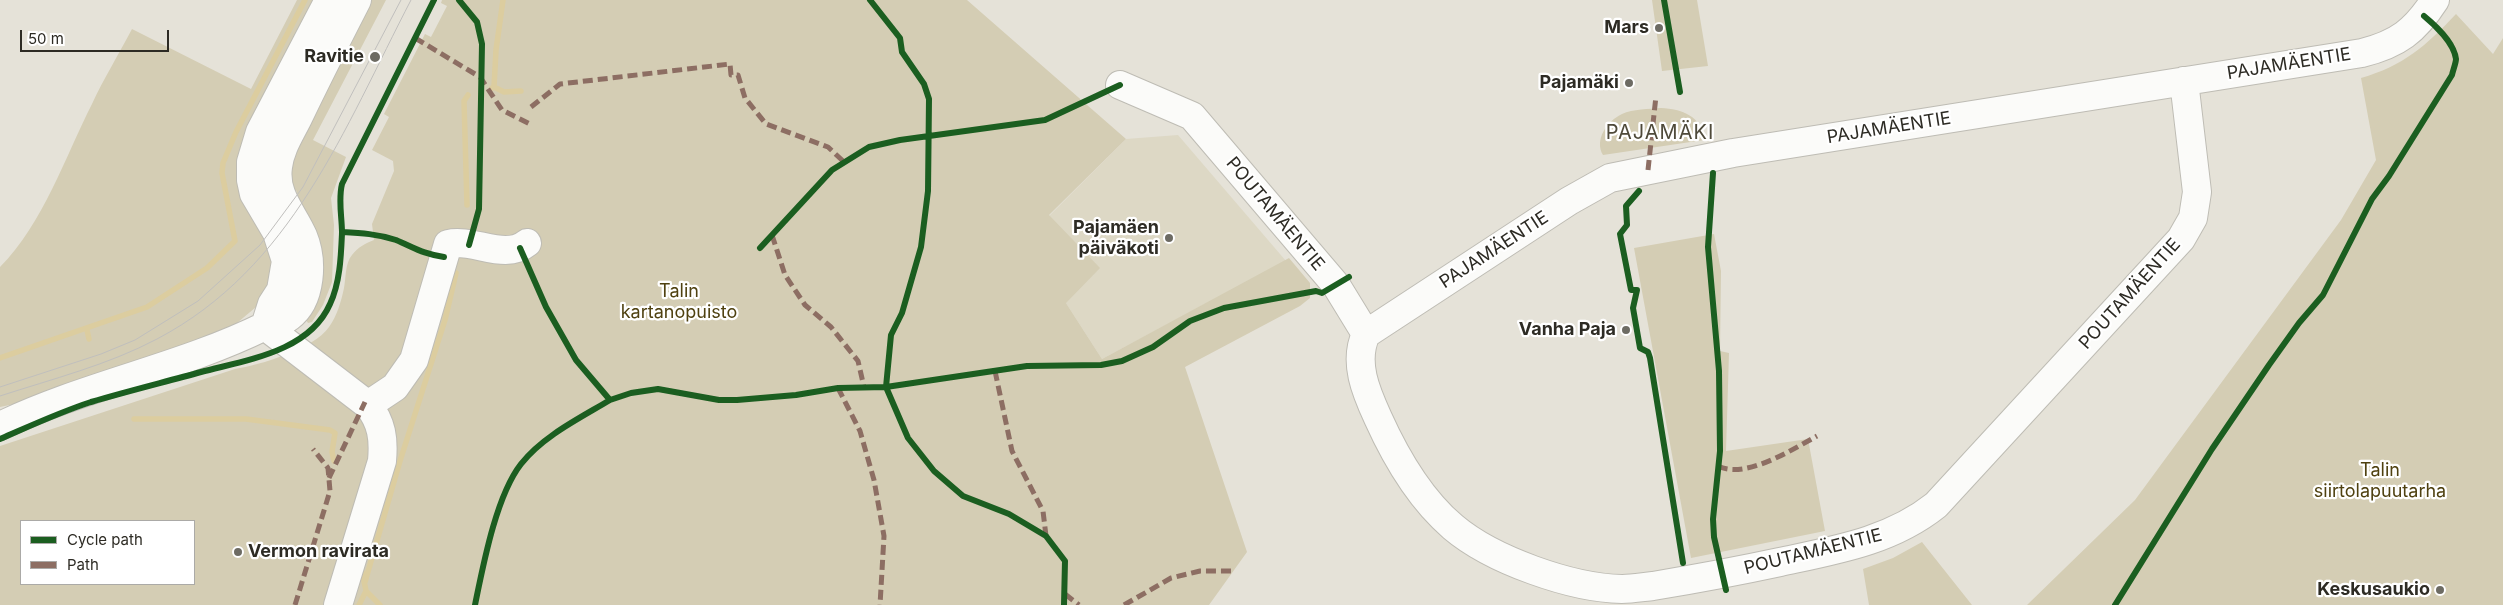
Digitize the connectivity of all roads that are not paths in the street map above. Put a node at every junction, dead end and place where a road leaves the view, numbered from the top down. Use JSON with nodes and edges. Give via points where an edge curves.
{"nodes":[{"id":1,"x":329,"y":0,"type":"edge"},
{"id":2,"x":357,"y":0,"type":"edge"},
{"id":3,"x":2435,"y":0,"type":"edge"},
{"id":4,"x":2184,"y":81,"type":"junction"},
{"id":5,"x":1120,"y":85,"type":"dead end"},
{"id":6,"x":527,"y":243,"type":"dead end"},
{"id":7,"x":265,"y":326,"type":"junction"},
{"id":8,"x":1366,"y":334,"type":"junction"},
{"id":9,"x":368,"y":405,"type":"junction"},
{"id":10,"x":37,"y":408,"type":"junction"},
{"id":11,"x":0,"y":414,"type":"edge"},
{"id":12,"x":0,"y":426,"type":"edge"},
{"id":13,"x":338,"y":605,"type":"edge"}],
"edges":[{"from":1,"to":7,"type":"street","via":[[260,132],[251,162],[254,194],[277,233],[286,261],[281,290],[272,304]]},
{"from":2,"to":7,"type":"street","via":[[283,148],[278,182],[287,210],[305,241],[309,274],[301,304],[289,317]]},
{"from":3,"to":4,"type":"street","name":"PAJAMÄENTIE","via":[[2418,23],[2387,46],[2362,53]]},
{"from":4,"to":8,"type":"street","name":"PAJAMÄENTIE","via":[[1734,153],[1610,178],[1569,201]]},
{"from":4,"to":8,"type":"street","name":"POUTAMÄENTIE","via":[[2197,192],[2193,218],[2181,239],[1936,505],[1880,538],[1814,555],[1653,586],[1603,587],[1541,573],[1488,550],[1463,535],[1426,499],[1406,473],[1386,437],[1363,376],[1360,349]]},
{"from":5,"to":8,"type":"street","name":"POUTAMÄENTIE","via":[[1192,116],[1336,285]]},
{"from":6,"to":9,"type":"street","via":[[509,250],[448,244],[414,360],[395,386]]},
{"from":7,"to":9,"type":"street"},
{"from":7,"to":10,"type":"street","via":[[186,359]]},
{"from":9,"to":13,"type":"street","via":[[382,430],[382,462]]},
{"from":10,"to":11,"type":"street"},
{"from":10,"to":12,"type":"street"}]}
